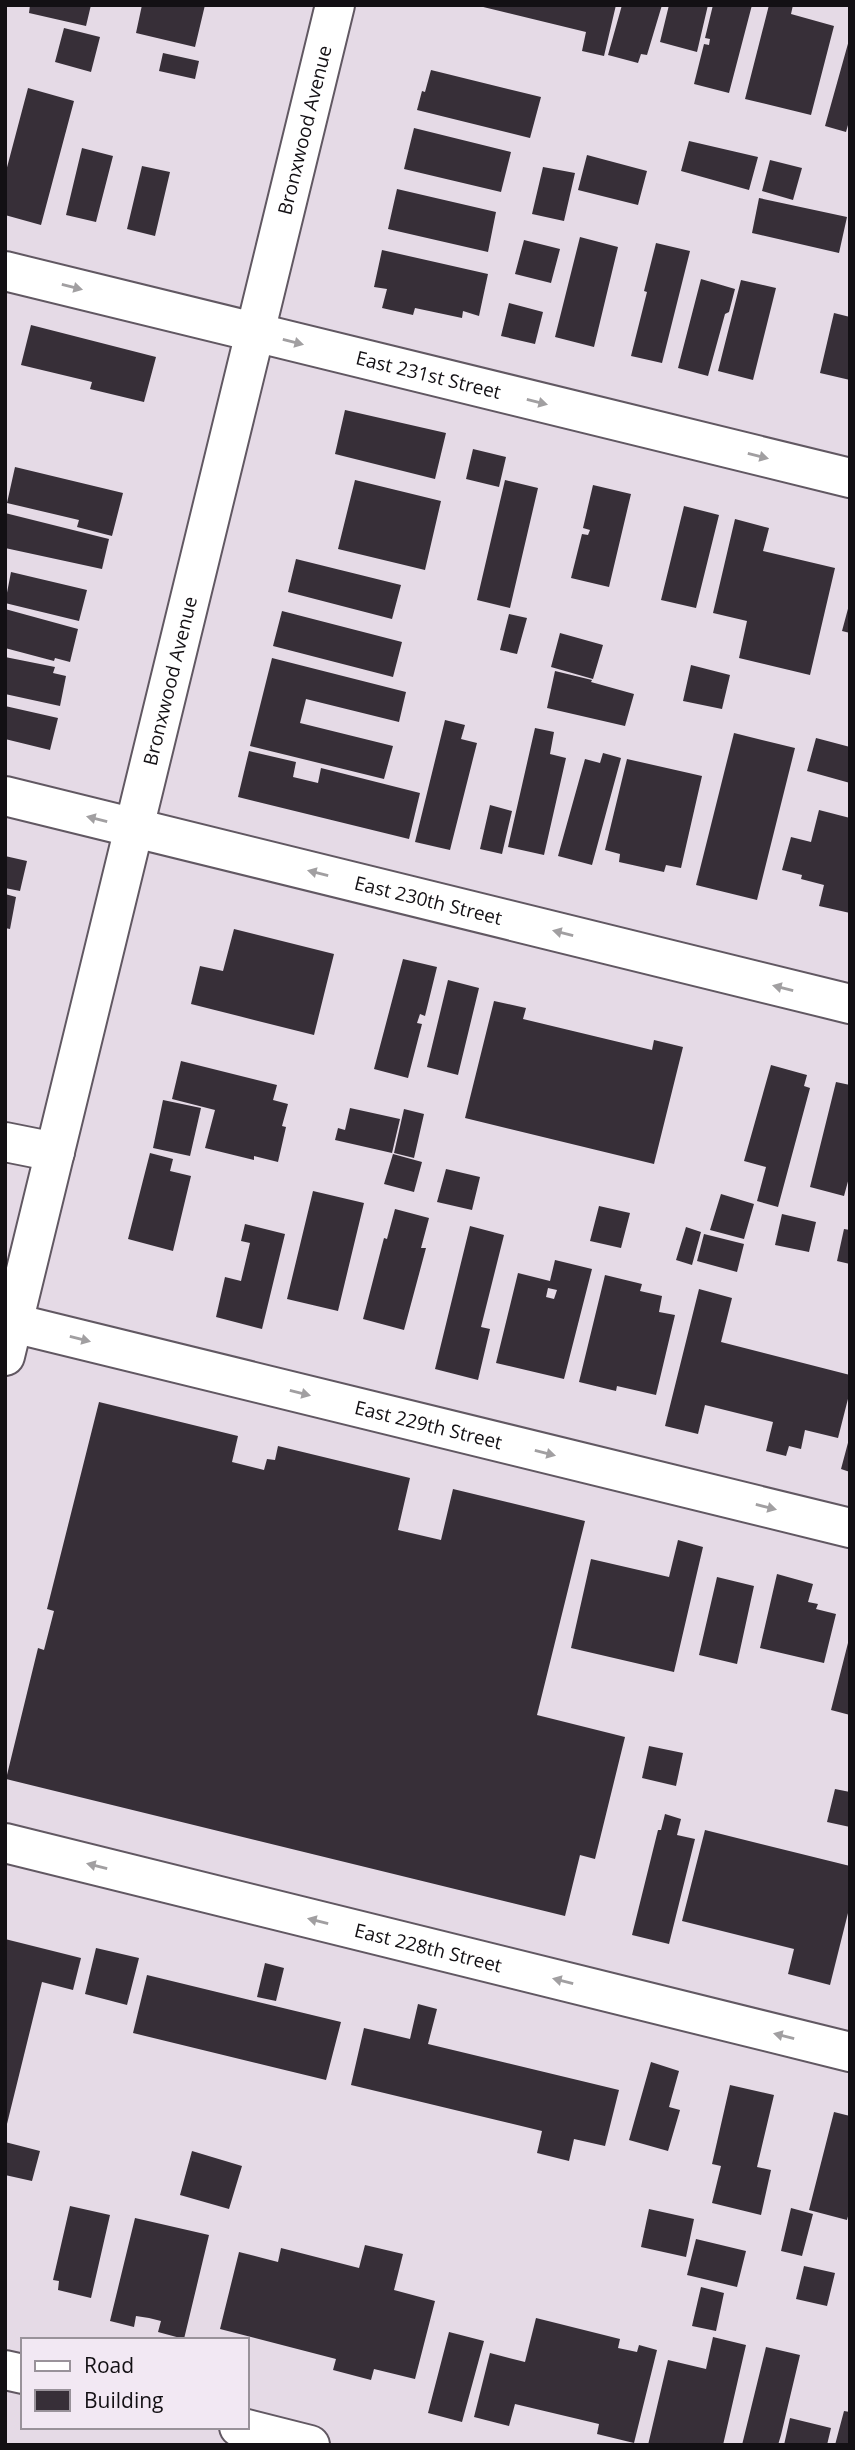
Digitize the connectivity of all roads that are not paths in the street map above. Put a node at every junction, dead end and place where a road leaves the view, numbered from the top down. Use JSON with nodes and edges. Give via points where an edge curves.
{"nodes":[{"id":1,"x":335,"y":5,"type":"edge"},
{"id":2,"x":5,"y":271,"type":"edge"},
{"id":3,"x":255,"y":332,"type":"junction"},
{"id":4,"x":850,"y":478,"type":"edge"},
{"id":5,"x":5,"y":796,"type":"edge"},
{"id":6,"x":133,"y":828,"type":"junction"},
{"id":7,"x":850,"y":1004,"type":"edge"},
{"id":8,"x":5,"y":1142,"type":"edge"},
{"id":9,"x":55,"y":1152,"type":"junction"},
{"id":10,"x":8,"y":1333,"type":"edge"},
{"id":11,"x":850,"y":1528,"type":"edge"},
{"id":12,"x":5,"y":1843,"type":"edge"},
{"id":13,"x":850,"y":2052,"type":"edge"},
{"id":14,"x":247,"y":2429,"type":"edge"},
{"id":15,"x":310,"y":2445,"type":"edge"}],
"edges":[{"from":1,"to":3,"type":"street","name":"Bronxwood Avenue"},
{"from":2,"to":3,"type":"street","name":"East 231st Street","one_way":true},
{"from":3,"to":4,"type":"street","name":"East 231st Street","one_way":true},
{"from":3,"to":6,"type":"street","name":"Bronxwood Avenue"},
{"from":6,"to":5,"type":"street","name":"East 230th Street","one_way":true},
{"from":7,"to":6,"type":"street","name":"East 230th Street","one_way":true},
{"from":6,"to":9,"type":"street","name":"Bronxwood Avenue"},
{"from":8,"to":9,"type":"street"},
{"from":9,"to":10,"type":"street","name":"Bronxwood Avenue"},
{"from":10,"to":11,"type":"street","name":"East 229th Street","one_way":true},
{"from":13,"to":12,"type":"street","name":"East 228th Street","one_way":true},
{"from":14,"to":15,"type":"street"}]}
